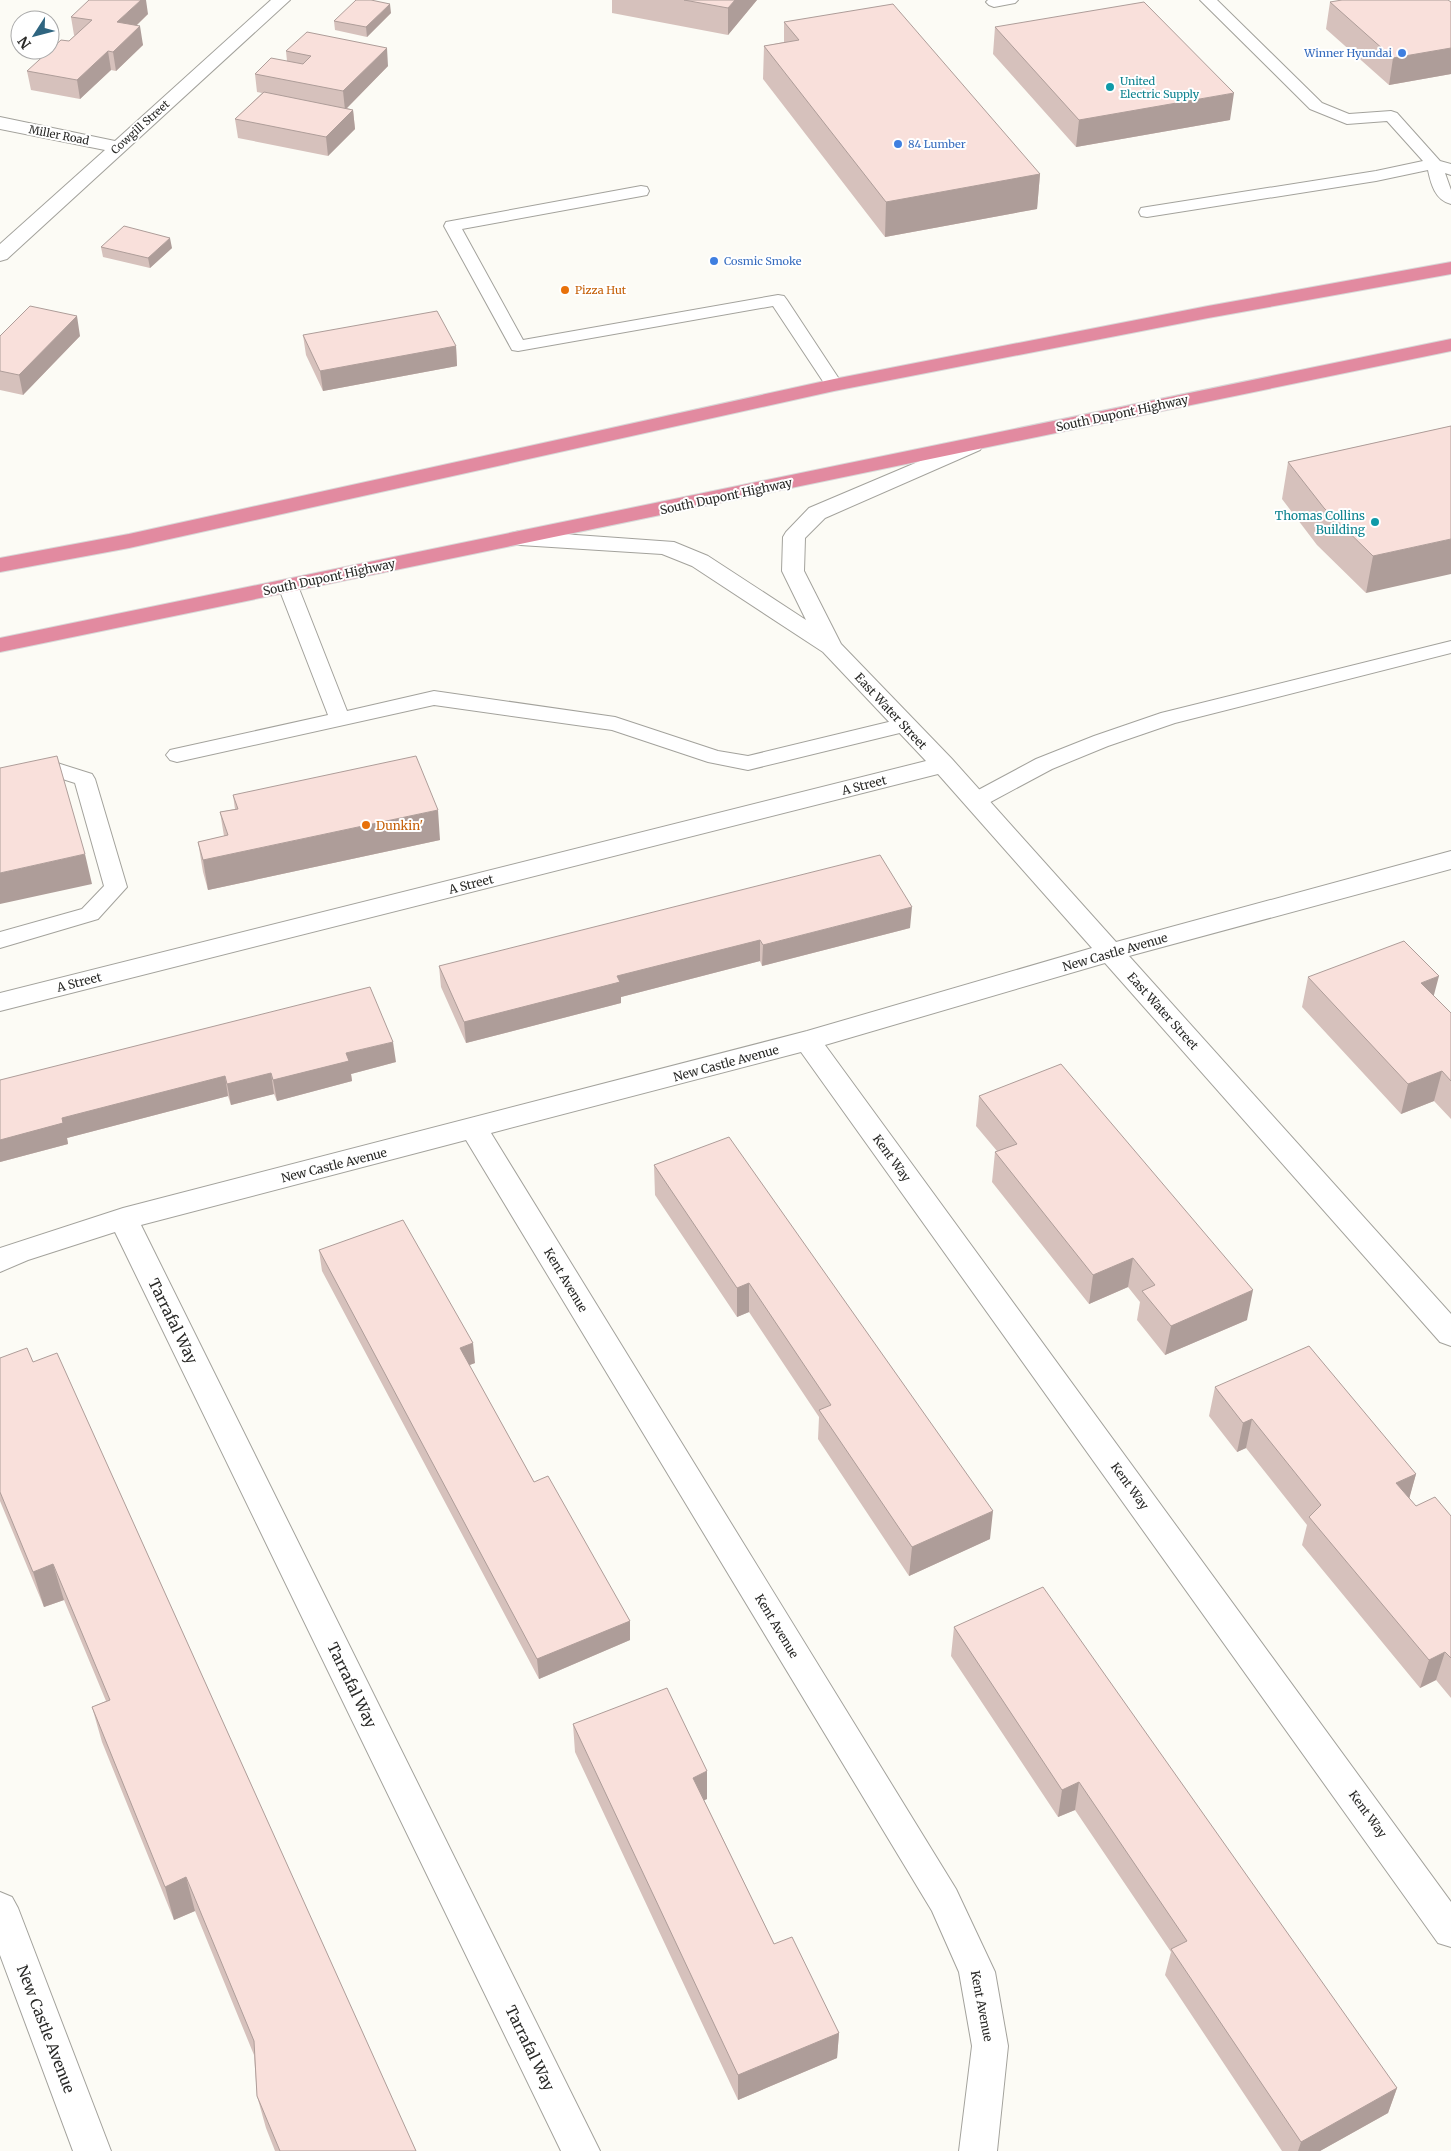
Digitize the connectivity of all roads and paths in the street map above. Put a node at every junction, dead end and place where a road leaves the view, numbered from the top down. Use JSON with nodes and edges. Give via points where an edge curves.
{"nodes":[{"id":1,"x":281,"y":0,"type":"edge"},
{"id":2,"x":1010,"y":0,"type":"edge"},
{"id":3,"x":1208,"y":0,"type":"edge"},
{"id":4,"x":994,"y":2,"type":"dead end"},
{"id":5,"x":0,"y":123,"type":"edge"},
{"id":6,"x":118,"y":146,"type":"junction"},
{"id":7,"x":1434,"y":164,"type":"junction"},
{"id":8,"x":1451,"y":170,"type":"edge"},
{"id":9,"x":641,"y":191,"type":"dead end"},
{"id":10,"x":1451,"y":199,"type":"edge"},
{"id":11,"x":1147,"y":212,"type":"dead end"},
{"id":12,"x":0,"y":255,"type":"edge"},
{"id":13,"x":1451,"y":268,"type":"edge"},
{"id":14,"x":1451,"y":345,"type":"edge"},
{"id":15,"x":834,"y":386,"type":"junction"},
{"id":16,"x":972,"y":444,"type":"junction"},
{"id":17,"x":520,"y":538,"type":"junction"},
{"id":18,"x":128,"y":541,"type":"junction"},
{"id":19,"x":0,"y":565,"type":"edge"},
{"id":20,"x":0,"y":573,"type":"edge"},
{"id":21,"x":288,"y":586,"type":"junction"},
{"id":22,"x":0,"y":645,"type":"edge"},
{"id":23,"x":831,"y":647,"type":"junction"},
{"id":24,"x":1451,"y":647,"type":"edge"},
{"id":25,"x":340,"y":719,"type":"junction"},
{"id":26,"x":905,"y":725,"type":"junction"},
{"id":27,"x":177,"y":755,"type":"dead end"},
{"id":28,"x":943,"y":765,"type":"junction"},
{"id":29,"x":0,"y":780,"type":"edge"},
{"id":30,"x":975,"y":801,"type":"junction"},
{"id":31,"x":1451,"y":860,"type":"edge"},
{"id":32,"x":0,"y":940,"type":"edge"},
{"id":33,"x":1111,"y":952,"type":"junction"},
{"id":34,"x":0,"y":1002,"type":"edge"},
{"id":35,"x":807,"y":1041,"type":"junction"},
{"id":36,"x":474,"y":1129,"type":"junction"},
{"id":37,"x":123,"y":1219,"type":"junction"},
{"id":38,"x":0,"y":1261,"type":"edge"},
{"id":39,"x":1451,"y":1334,"type":"edge"},
{"id":40,"x":0,"y":1908,"type":"edge"},
{"id":41,"x":1451,"y":1931,"type":"edge"},
{"id":42,"x":92,"y":2151,"type":"edge"},
{"id":43,"x":581,"y":2151,"type":"edge"},
{"id":44,"x":978,"y":2151,"type":"edge"}],
"edges":[{"from":1,"to":6,"type":"street","name":"Cowgill Street"},
{"from":2,"to":4,"type":"lane"},
{"from":3,"to":7,"type":"lane","via":[[1316,106],[1347,119],[1392,116]]},
{"from":5,"to":6,"type":"street","name":"Miller Road"},
{"from":6,"to":12,"type":"street","name":"Cowgill Street"},
{"from":7,"to":8,"type":"lane"},
{"from":7,"to":10,"type":"lane","via":[[1442,189]]},
{"from":7,"to":11,"type":"lane"},
{"from":9,"to":15,"type":"lane","via":[[452,226],[518,346],[778,300]]},
{"from":13,"to":15,"type":"highway"},
{"from":14,"to":16,"type":"highway","name":"South Dupont Highway"},
{"from":15,"to":18,"type":"highway"},
{"from":16,"to":17,"type":"highway","name":"South Dupont Highway"},
{"from":16,"to":23,"type":"street","name":"East Water Street","via":[[817,513],[794,537],[793,571]]},
{"from":17,"to":21,"type":"highway","name":"South Dupont Highway"},
{"from":17,"to":23,"type":"street","name":"East Water Street","via":[[666,547],[700,561]]},
{"from":18,"to":19,"type":"highway"},
{"from":18,"to":20,"type":"highway"},
{"from":21,"to":22,"type":"highway","name":"South Dupont Highway"},
{"from":21,"to":25,"type":"lane"},
{"from":23,"to":26,"type":"street","name":"East Water Street"},
{"from":24,"to":30,"type":"lane","via":[[1168,718],[1052,761]]},
{"from":25,"to":26,"type":"lane","via":[[434,698],[614,724],[715,756],[748,763]]},
{"from":25,"to":27,"type":"lane"},
{"from":26,"to":28,"type":"street","name":"East Water Street"},
{"from":28,"to":30,"type":"street","name":"East Water Street"},
{"from":28,"to":34,"type":"street","name":"A Street"},
{"from":29,"to":32,"type":"lane","via":[[54,769],[84,779],[116,887],[90,914]]},
{"from":30,"to":33,"type":"street","name":"East Water Street"},
{"from":31,"to":33,"type":"street","name":"New Castle Avenue"},
{"from":33,"to":35,"type":"street","name":"New Castle Avenue"},
{"from":33,"to":39,"type":"street","name":"East Water Street"},
{"from":35,"to":36,"type":"street","name":"New Castle Avenue"},
{"from":35,"to":41,"type":"street","name":"Kent Way"},
{"from":36,"to":37,"type":"street","name":"New Castle Avenue"},
{"from":36,"to":44,"type":"street","name":"Kent Avenue","via":[[944,1900],[977,1972],[990,2046]]},
{"from":37,"to":38,"type":"street","name":"New Castle Avenue","via":[[18,1252]]},
{"from":37,"to":43,"type":"street","name":"Tarrafal Way"},
{"from":40,"to":42,"type":"street","name":"New Castle Avenue"}]}
